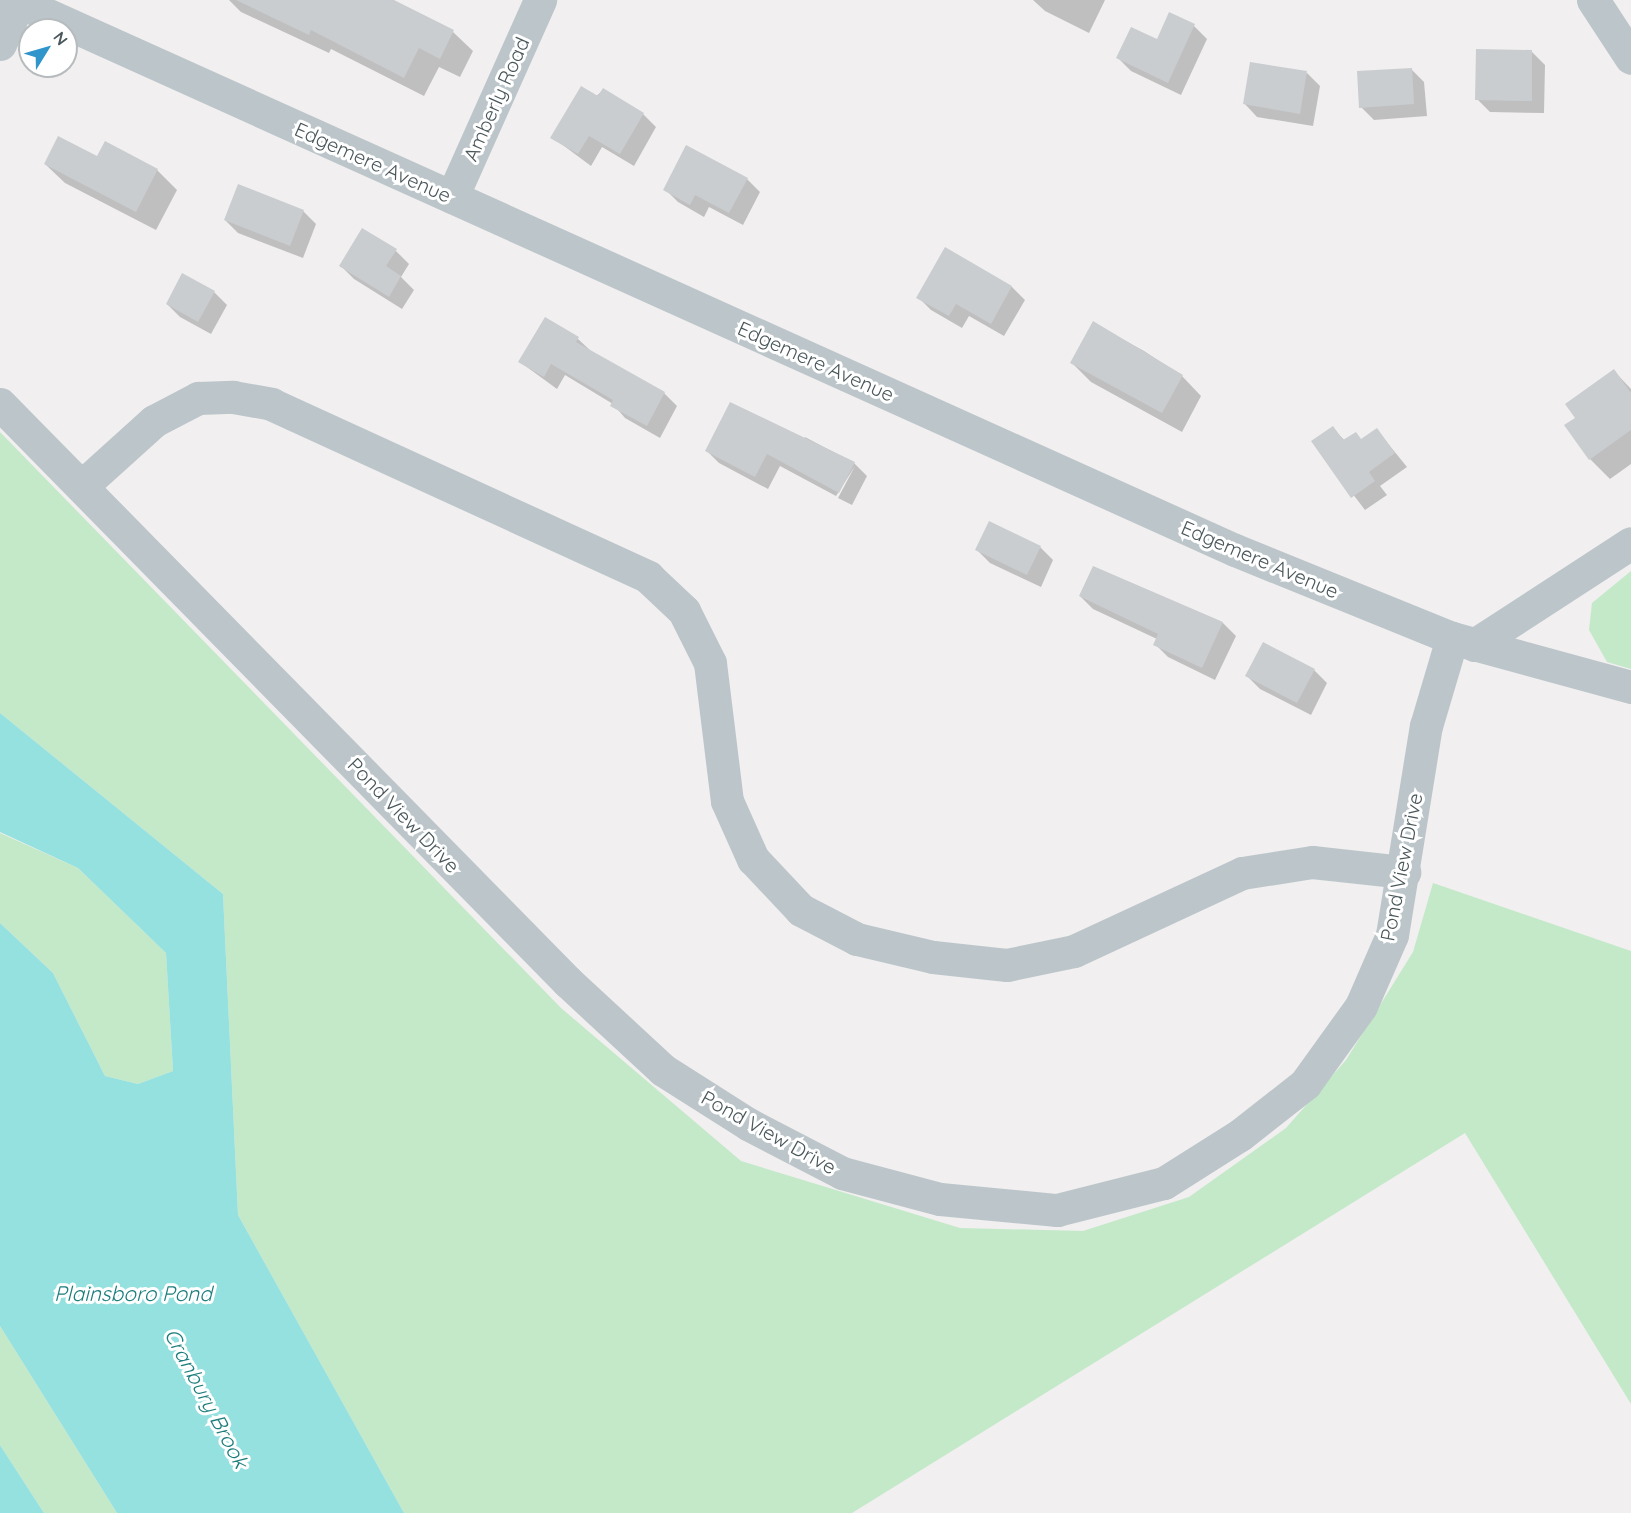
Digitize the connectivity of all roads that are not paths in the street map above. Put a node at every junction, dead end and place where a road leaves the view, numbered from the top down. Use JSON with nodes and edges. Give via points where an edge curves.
{"nodes":[{"id":1,"x":540,"y":0,"type":"edge"},
{"id":2,"x":1593,"y":0,"type":"edge"},
{"id":3,"x":17,"y":1,"type":"edge"},
{"id":4,"x":0,"y":44,"type":"edge"},
{"id":5,"x":1631,"y":58,"type":"edge"},
{"id":6,"x":452,"y":198,"type":"junction"},
{"id":7,"x":0,"y":404,"type":"edge"},
{"id":8,"x":82,"y":486,"type":"junction"},
{"id":9,"x":1631,"y":543,"type":"edge"},
{"id":10,"x":1463,"y":642,"type":"junction"},
{"id":11,"x":1631,"y":687,"type":"edge"},
{"id":12,"x":1404,"y":872,"type":"junction"}],
"edges":[{"from":1,"to":6,"type":"street","name":"Amberly Road"},
{"from":2,"to":5,"type":"street"},
{"from":3,"to":4,"type":"street"},
{"from":3,"to":6,"type":"street","name":"Edgemere Avenue"},
{"from":6,"to":10,"type":"street","name":"Edgemere Avenue","via":[[1235,550]]},
{"from":7,"to":8,"type":"street","name":"Pond View Drive"},
{"from":8,"to":12,"type":"street","via":[[154,421],[198,398],[233,397],[271,404],[648,577],[684,611],[710,663],[728,801],[753,859],[801,910],[857,939],[933,957],[1007,965],[1074,951],[1242,873],[1312,862]]},
{"from":8,"to":12,"type":"street","name":"Pond View Drive","via":[[568,982],[663,1070],[748,1124],[842,1173],[940,1199],[1057,1210],[1164,1183],[1240,1135],[1305,1084],[1361,1006],[1392,935]]},
{"from":9,"to":10,"type":"street"},
{"from":10,"to":11,"type":"street","name":"Edgemere Avenue"},
{"from":10,"to":12,"type":"street","name":"Pond View Drive","via":[[1426,726]]}]}
